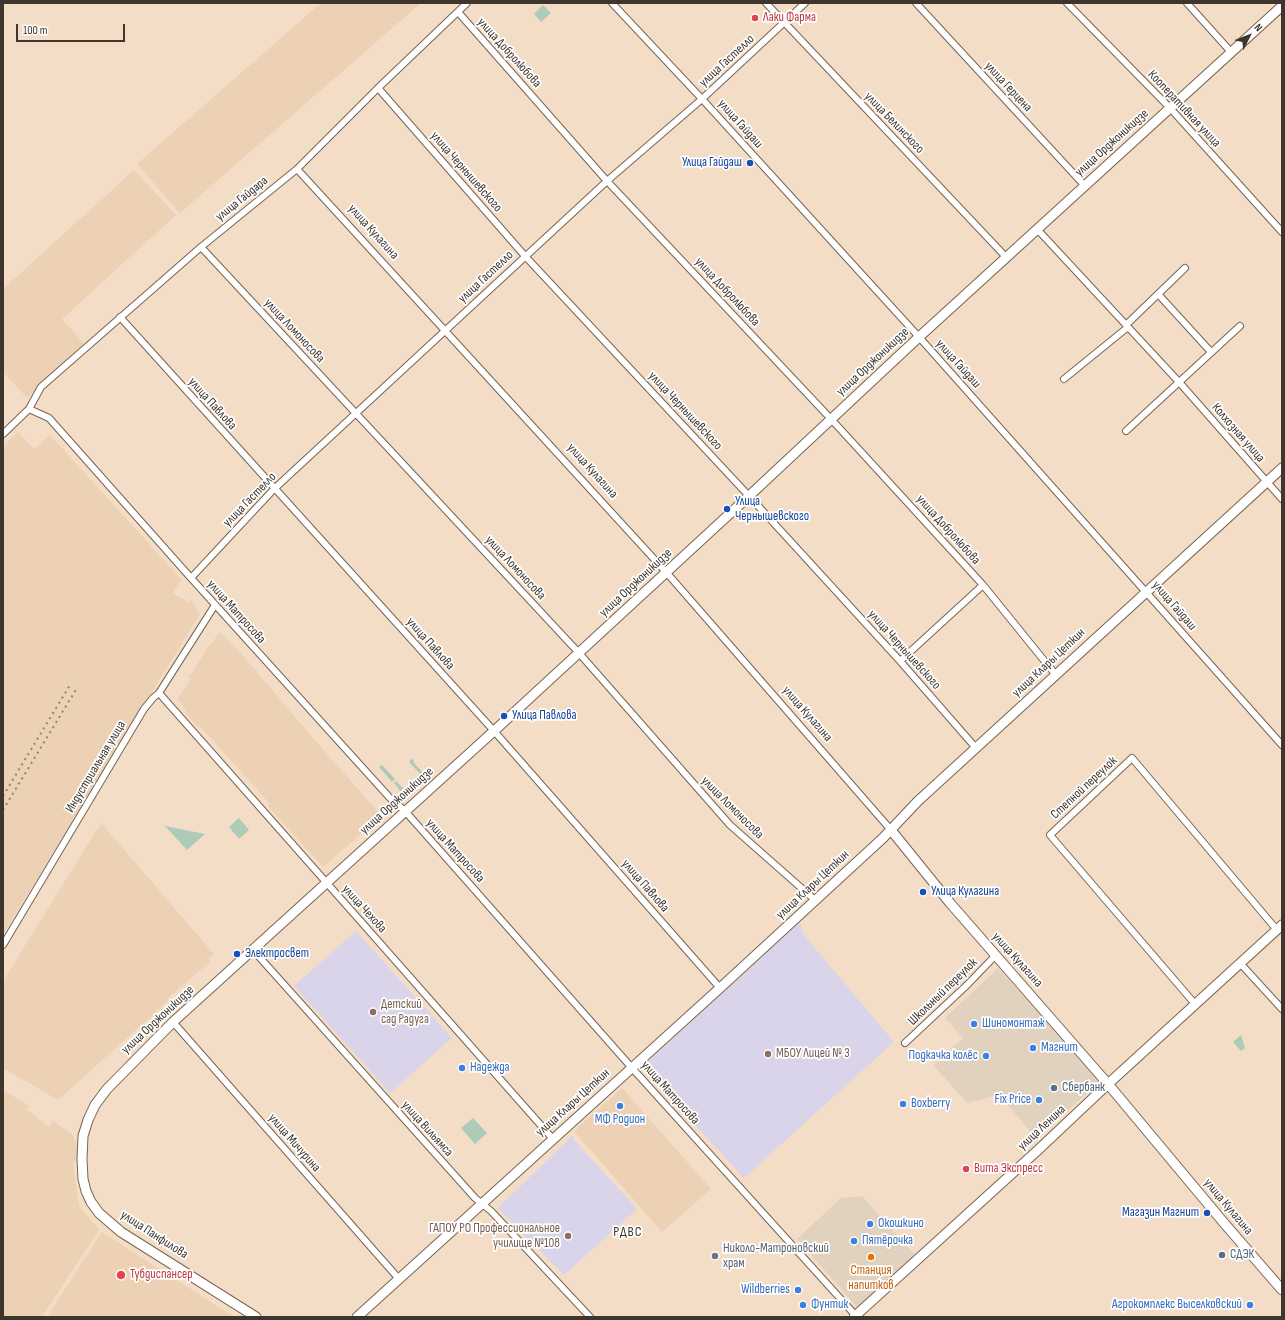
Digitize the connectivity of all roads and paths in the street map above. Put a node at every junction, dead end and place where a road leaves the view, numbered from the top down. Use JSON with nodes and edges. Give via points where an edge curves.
{"nodes":[{"id":1,"x":467,"y":3,"type":"edge"},
{"id":2,"x":612,"y":3,"type":"edge"},
{"id":3,"x":766,"y":3,"type":"edge"},
{"id":4,"x":805,"y":3,"type":"edge"},
{"id":5,"x":916,"y":3,"type":"edge"},
{"id":6,"x":1067,"y":3,"type":"edge"},
{"id":7,"x":1187,"y":3,"type":"edge"},
{"id":8,"x":1282,"y":6,"type":"edge"},
{"id":9,"x":458,"y":12,"type":"junction"},
{"id":10,"x":784,"y":23,"type":"junction"},
{"id":11,"x":1232,"y":52,"type":"junction"},
{"id":12,"x":378,"y":88,"type":"junction"},
{"id":13,"x":702,"y":99,"type":"junction"},
{"id":14,"x":1170,"y":108,"type":"junction"},
{"id":15,"x":297,"y":168,"type":"junction"},
{"id":16,"x":607,"y":181,"type":"junction"},
{"id":17,"x":1084,"y":186,"type":"junction"},
{"id":18,"x":1037,"y":229,"type":"junction"},
{"id":19,"x":1282,"y":232,"type":"edge"},
{"id":20,"x":201,"y":247,"type":"junction"},
{"id":21,"x":525,"y":256,"type":"junction"},
{"id":22,"x":1006,"y":257,"type":"junction"},
{"id":23,"x":1185,"y":268,"type":"dead end"},
{"id":24,"x":1158,"y":294,"type":"junction"},
{"id":25,"x":120,"y":317,"type":"junction"},
{"id":26,"x":1127,"y":326,"type":"junction"},
{"id":27,"x":1240,"y":326,"type":"dead end"},
{"id":28,"x":445,"y":330,"type":"junction"},
{"id":29,"x":920,"y":337,"type":"junction"},
{"id":30,"x":1211,"y":352,"type":"junction"},
{"id":31,"x":1064,"y":379,"type":"dead end"},
{"id":32,"x":1178,"y":382,"type":"junction"},
{"id":33,"x":29,"y":409,"type":"junction"},
{"id":34,"x":356,"y":413,"type":"junction"},
{"id":35,"x":831,"y":419,"type":"junction"},
{"id":36,"x":1126,"y":431,"type":"dead end"},
{"id":37,"x":3,"y":434,"type":"edge"},
{"id":38,"x":1282,"y":468,"type":"edge"},
{"id":39,"x":1266,"y":482,"type":"junction"},
{"id":40,"x":274,"y":489,"type":"junction"},
{"id":41,"x":749,"y":496,"type":"junction"},
{"id":42,"x":1282,"y":499,"type":"edge"},
{"id":43,"x":666,"y":572,"type":"junction"},
{"id":44,"x":192,"y":578,"type":"junction"},
{"id":45,"x":983,"y":585,"type":"junction"},
{"id":46,"x":1146,"y":591,"type":"junction"},
{"id":47,"x":215,"y":604,"type":"junction"},
{"id":48,"x":579,"y":653,"type":"junction"},
{"id":49,"x":900,"y":662,"type":"junction"},
{"id":50,"x":1055,"y":674,"type":"junction"},
{"id":51,"x":159,"y":693,"type":"junction"},
{"id":52,"x":494,"y":731,"type":"junction"},
{"id":53,"x":1282,"y":745,"type":"edge"},
{"id":54,"x":976,"y":748,"type":"junction"},
{"id":55,"x":404,"y":812,"type":"junction"},
{"id":56,"x":891,"y":830,"type":"junction"},
{"id":57,"x":327,"y":884,"type":"junction"},
{"id":58,"x":816,"y":900,"type":"junction"},
{"id":59,"x":1279,"y":927,"type":"edge"},
{"id":60,"x":3,"y":945,"type":"edge"},
{"id":61,"x":253,"y":950,"type":"junction"},
{"id":62,"x":995,"y":956,"type":"junction"},
{"id":63,"x":1240,"y":963,"type":"junction"},
{"id":64,"x":720,"y":988,"type":"junction"},
{"id":65,"x":1195,"y":1004,"type":"junction"},
{"id":66,"x":1282,"y":1009,"type":"edge"},
{"id":67,"x":172,"y":1022,"type":"junction"},
{"id":68,"x":905,"y":1043,"type":"dead end"},
{"id":69,"x":632,"y":1068,"type":"junction"},
{"id":70,"x":1108,"y":1084,"type":"junction"},
{"id":71,"x":553,"y":1139,"type":"junction"},
{"id":72,"x":482,"y":1204,"type":"junction"},
{"id":73,"x":99,"y":1213,"type":"joint"},
{"id":74,"x":399,"y":1279,"type":"junction"},
{"id":75,"x":1282,"y":1290,"type":"edge"},
{"id":76,"x":855,"y":1316,"type":"edge"},
{"id":77,"x":256,"y":1317,"type":"edge"},
{"id":78,"x":357,"y":1317,"type":"edge"},
{"id":79,"x":590,"y":1317,"type":"edge"}],
"edges":[{"from":1,"to":9,"type":"street","name":"улица Гайдара"},
{"from":2,"to":13,"type":"street","name":"улица Гайдаш"},
{"from":3,"to":10,"type":"street","name":"улица Белинского"},
{"from":4,"to":10,"type":"street","name":"улица Гастелло"},
{"from":5,"to":17,"type":"street","name":"улица Герцена"},
{"from":6,"to":14,"type":"street","name":"Кооперативная улица"},
{"from":7,"to":11,"type":"street"},
{"from":8,"to":11,"type":"street","name":"улица Орджоникидзе"},
{"from":9,"to":12,"type":"street","name":"улица Гайдара"},
{"from":9,"to":16,"type":"street","name":"улица Добролюбова"},
{"from":10,"to":13,"type":"street","name":"улица Гастелло"},
{"from":10,"to":22,"type":"street","name":"улица Белинского"},
{"from":11,"to":14,"type":"street","name":"улица Орджоникидзе"},
{"from":12,"to":15,"type":"street","name":"улица Гайдара"},
{"from":12,"to":21,"type":"street","name":"улица Чернышевского"},
{"from":13,"to":16,"type":"street","name":"улица Гастелло"},
{"from":13,"to":29,"type":"street","name":"улица Гайдаш"},
{"from":14,"to":17,"type":"street","name":"улица Орджоникидзе"},
{"from":14,"to":19,"type":"street","name":"Кооперативная улица"},
{"from":15,"to":20,"type":"street","name":"улица Гайдара"},
{"from":15,"to":28,"type":"street","name":"улица Кулагина"},
{"from":16,"to":21,"type":"street","name":"улица Гастелло"},
{"from":16,"to":35,"type":"street","name":"улица Добролюбова"},
{"from":17,"to":18,"type":"street","name":"улица Орджоникидзе"},
{"from":18,"to":22,"type":"street","name":"улица Орджоникидзе"},
{"from":18,"to":26,"type":"street","name":"Колхозная улица"},
{"from":20,"to":25,"type":"street","name":"улица Гайдара"},
{"from":20,"to":34,"type":"street","name":"улица Ломоносова"},
{"from":21,"to":28,"type":"street","name":"улица Гастелло"},
{"from":21,"to":41,"type":"street","name":"улица Чернышевского"},
{"from":22,"to":29,"type":"street","name":"улица Орджоникидзе"},
{"from":23,"to":24,"type":"street"},
{"from":24,"to":26,"type":"street"},
{"from":24,"to":30,"type":"street"},
{"from":25,"to":33,"type":"street","name":"улица Гайдара","via":[[41,387]]},
{"from":25,"to":40,"type":"street","name":"улица Павлова"},
{"from":26,"to":31,"type":"street"},
{"from":26,"to":32,"type":"street","name":"Колхозная улица"},
{"from":27,"to":30,"type":"street"},
{"from":28,"to":34,"type":"street","name":"улица Гастелло"},
{"from":28,"to":43,"type":"street","name":"улица Кулагина"},
{"from":29,"to":35,"type":"street","name":"улица Орджоникидзе"},
{"from":29,"to":46,"type":"street","name":"улица Гайдаш"},
{"from":30,"to":32,"type":"street"},
{"from":32,"to":36,"type":"street"},
{"from":32,"to":39,"type":"street","name":"Колхозная улица"},
{"from":33,"to":37,"type":"street"},
{"from":33,"to":44,"type":"street","name":"улица Матросова","via":[[49,418]]},
{"from":34,"to":40,"type":"street","name":"улица Гастелло"},
{"from":34,"to":48,"type":"street","name":"улица Ломоносова"},
{"from":35,"to":41,"type":"street","name":"улица Орджоникидзе"},
{"from":35,"to":45,"type":"street","name":"улица Добролюбова"},
{"from":38,"to":39,"type":"street","name":"улица Клары Цеткин"},
{"from":39,"to":42,"type":"street","name":"Колхозная улица"},
{"from":39,"to":46,"type":"street","name":"улица Клары Цеткин"},
{"from":40,"to":44,"type":"street","name":"улица Гастелло"},
{"from":40,"to":52,"type":"street","name":"улица Павлова"},
{"from":41,"to":43,"type":"street","name":"улица Орджоникидзе"},
{"from":41,"to":49,"type":"street","name":"улица Чернышевского"},
{"from":43,"to":48,"type":"street","name":"улица Орджоникидзе"},
{"from":43,"to":56,"type":"street","name":"улица Кулагина"},
{"from":44,"to":47,"type":"street","name":"улица Матросова"},
{"from":45,"to":49,"type":"street"},
{"from":45,"to":50,"type":"street","name":"улица Добролюбова"},
{"from":46,"to":50,"type":"street","name":"улица Клары Цеткин"},
{"from":46,"to":53,"type":"street","name":"улица Гайдаш"},
{"from":47,"to":51,"type":"street","name":"Индустриальная улица"},
{"from":47,"to":55,"type":"street","name":"улица Матросова"},
{"from":48,"to":52,"type":"street","name":"улица Орджоникидзе"},
{"from":48,"to":58,"type":"street","name":"улица Ломоносова","via":[[730,824]]},
{"from":49,"to":54,"type":"street","name":"улица Чернышевского"},
{"from":50,"to":54,"type":"street","name":"улица Клары Цеткин"},
{"from":51,"to":57,"type":"street","name":"улица Чехова"},
{"from":51,"to":60,"type":"street","name":"Индустриальная улица","via":[[144,709]]},
{"from":52,"to":55,"type":"street","name":"улица Орджоникидзе"},
{"from":52,"to":64,"type":"street","name":"улица Павлова"},
{"from":54,"to":56,"type":"street","name":"улица Клары Цеткин"},
{"from":55,"to":57,"type":"street","name":"улица Орджоникидзе"},
{"from":55,"to":69,"type":"street","name":"улица Матросова"},
{"from":56,"to":58,"type":"street","name":"улица Клары Цеткин"},
{"from":56,"to":62,"type":"street","name":"улица Кулагина"},
{"from":57,"to":61,"type":"street","name":"улица Орджоникидзе"},
{"from":57,"to":71,"type":"street","name":"улица Чехова"},
{"from":58,"to":64,"type":"street","name":"улица Клары Цеткин"},
{"from":59,"to":63,"type":"street","name":"улица Ленина"},
{"from":59,"to":65,"type":"street","name":"Степной переулок","via":[[1132,758],[1050,835]]},
{"from":61,"to":67,"type":"street","name":"улица Орджоникидзе"},
{"from":61,"to":72,"type":"street","name":"улица Вильямса"},
{"from":62,"to":68,"type":"street","name":"Школьный переулок"},
{"from":62,"to":70,"type":"street","name":"улица Кулагина"},
{"from":63,"to":65,"type":"street","name":"улица Ленина"},
{"from":63,"to":66,"type":"street"},
{"from":64,"to":69,"type":"street","name":"улица Клары Цеткин"},
{"from":65,"to":70,"type":"street","name":"улица Ленина"},
{"from":67,"to":73,"type":"street","name":"улица Орджоникидзе","via":[[107,1088],[88,1120],[82,1144],[83,1178],[91,1202]]},
{"from":67,"to":74,"type":"street","name":"улица Мичурина"},
{"from":69,"to":71,"type":"street","name":"улица Клары Цеткин"},
{"from":69,"to":76,"type":"street","name":"улица Матросова"},
{"from":70,"to":75,"type":"street","name":"улица Кулагина"},
{"from":70,"to":76,"type":"street","name":"улица Ленина"},
{"from":71,"to":72,"type":"street","name":"улица Клары Цеткин"},
{"from":72,"to":74,"type":"street","name":"улица Клары Цеткин"},
{"from":72,"to":79,"type":"street","name":"улица Вильямса"},
{"from":73,"to":77,"type":"street","name":"улица Панфилова","via":[[121,1232]]},
{"from":74,"to":78,"type":"street","name":"улица Клары Цеткин"}]}
